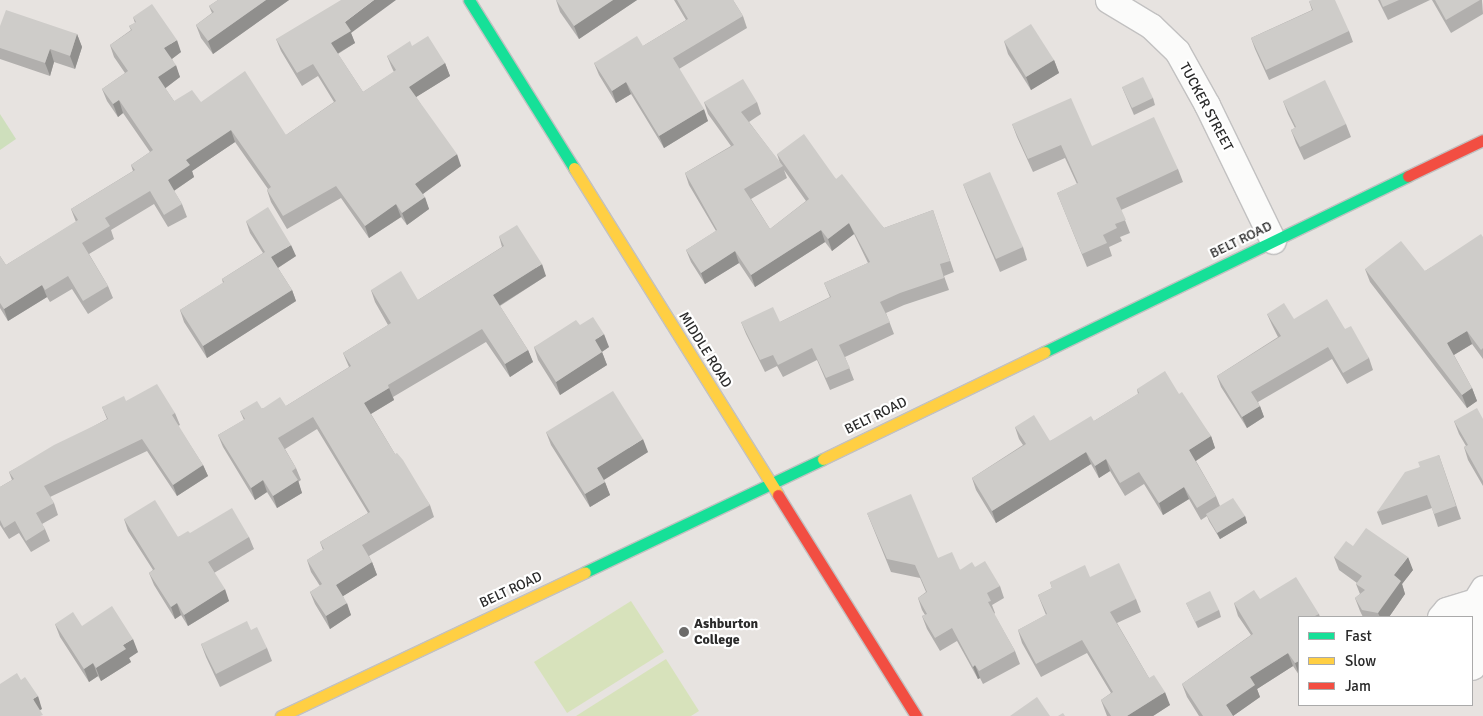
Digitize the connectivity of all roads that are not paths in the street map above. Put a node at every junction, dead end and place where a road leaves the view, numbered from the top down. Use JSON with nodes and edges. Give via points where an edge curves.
{"nodes":[{"id":1,"x":468,"y":0,"type":"edge"},
{"id":2,"x":1108,"y":0,"type":"edge"},
{"id":3,"x":1483,"y":140,"type":"edge"},
{"id":4,"x":1273,"y":241,"type":"junction"},
{"id":5,"x":771,"y":484,"type":"junction"},
{"id":6,"x":1479,"y":594,"type":"edge"},
{"id":7,"x":1441,"y":616,"type":"edge"},
{"id":8,"x":1473,"y":661,"type":"edge"},
{"id":9,"x":281,"y":716,"type":"edge"},
{"id":10,"x":916,"y":716,"type":"edge"}],
"edges":[{"from":1,"to":5,"type":"street","name":"MIDDLE ROAD"},
{"from":2,"to":4,"type":"street","name":"TUCKER STREET","via":[[1151,26],[1177,51]]},
{"from":3,"to":4,"type":"street","name":"BELT ROAD"},
{"from":4,"to":5,"type":"street","name":"BELT ROAD"},
{"from":5,"to":9,"type":"street","name":"BELT ROAD"},
{"from":5,"to":10,"type":"street","name":"MIDDLE ROAD"},
{"from":6,"to":7,"type":"street","via":[[1446,610]]},
{"from":6,"to":8,"type":"street"}]}
